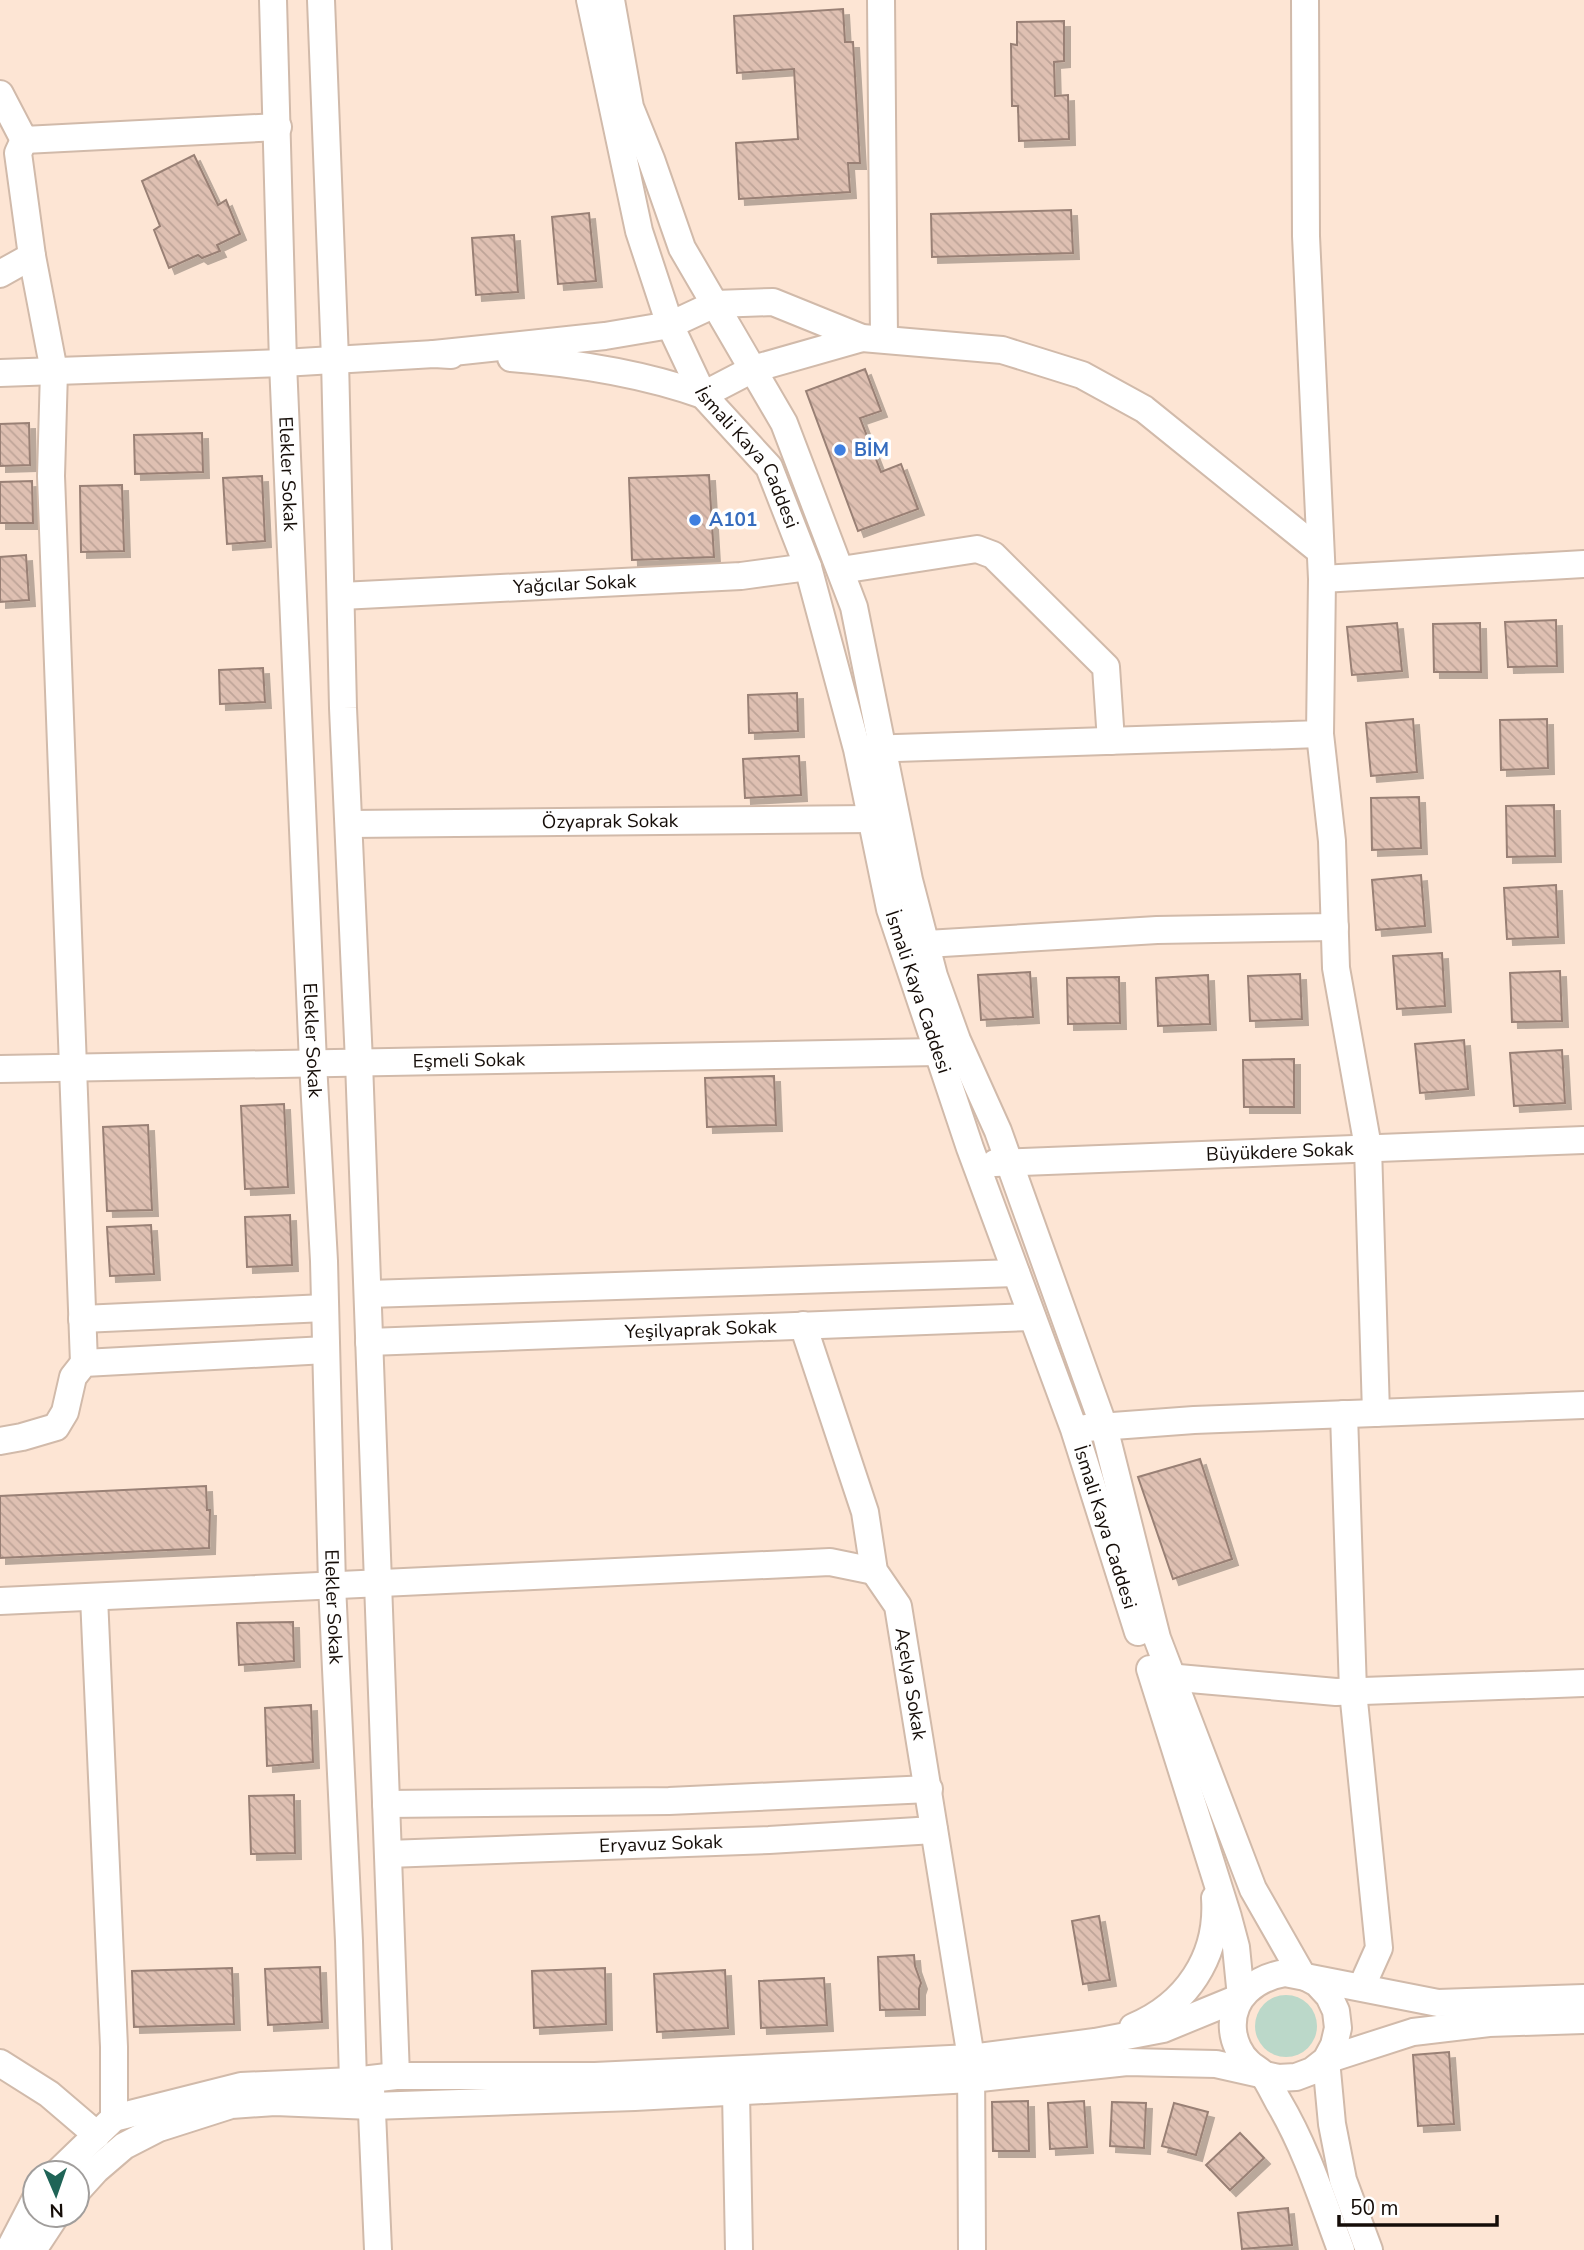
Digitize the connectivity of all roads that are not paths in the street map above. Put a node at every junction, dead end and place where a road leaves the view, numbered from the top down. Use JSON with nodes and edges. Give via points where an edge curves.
{"nodes":[{"id":1,"x":273,"y":0,"type":"edge"},
{"id":2,"x":321,"y":0,"type":"edge"},
{"id":3,"x":590,"y":0,"type":"edge"},
{"id":4,"x":611,"y":0,"type":"edge"},
{"id":5,"x":881,"y":0,"type":"edge"},
{"id":6,"x":1305,"y":0,"type":"edge"},
{"id":7,"x":0,"y":94,"type":"edge"},
{"id":8,"x":278,"y":127,"type":"junction"},
{"id":9,"x":24,"y":140,"type":"junction"},
{"id":10,"x":32,"y":256,"type":"junction"},
{"id":11,"x":0,"y":274,"type":"edge"},
{"id":12,"x":715,"y":304,"type":"junction"},
{"id":13,"x":670,"y":325,"type":"junction"},
{"id":14,"x":873,"y":339,"type":"junction"},
{"id":15,"x":434,"y":354,"type":"junction"},
{"id":16,"x":335,"y":359,"type":"junction"},
{"id":17,"x":283,"y":363,"type":"junction"},
{"id":18,"x":753,"y":369,"type":"junction"},
{"id":19,"x":54,"y":371,"type":"junction"},
{"id":20,"x":0,"y":373,"type":"edge"},
{"id":21,"x":703,"y":395,"type":"junction"},
{"id":22,"x":1321,"y":551,"type":"junction"},
{"id":23,"x":1584,"y":564,"type":"edge"},
{"id":24,"x":808,"y":567,"type":"junction"},
{"id":25,"x":841,"y":570,"type":"junction"},
{"id":26,"x":1322,"y":579,"type":"junction"},
{"id":27,"x":341,"y":596,"type":"junction"},
{"id":28,"x":1320,"y":734,"type":"junction"},
{"id":29,"x":1111,"y":741,"type":"junction"},
{"id":30,"x":883,"y":748,"type":"junction"},
{"id":31,"x":857,"y":749,"type":"junction"},
{"id":32,"x":871,"y":819,"type":"junction"},
{"id":33,"x":349,"y":824,"type":"junction"},
{"id":34,"x":1335,"y":927,"type":"junction"},
{"id":35,"x":913,"y":945,"type":"junction"},
{"id":36,"x":937,"y":1052,"type":"junction"},
{"id":37,"x":359,"y":1062,"type":"junction"},
{"id":38,"x":313,"y":1063,"type":"junction"},
{"id":39,"x":72,"y":1068,"type":"junction"},
{"id":40,"x":0,"y":1069,"type":"edge"},
{"id":41,"x":1584,"y":1140,"type":"edge"},
{"id":42,"x":1368,"y":1147,"type":"junction"},
{"id":43,"x":1009,"y":1162,"type":"junction"},
{"id":44,"x":975,"y":1164,"type":"junction"},
{"id":45,"x":1016,"y":1273,"type":"junction"},
{"id":46,"x":368,"y":1294,"type":"junction"},
{"id":47,"x":326,"y":1308,"type":"junction"},
{"id":48,"x":1032,"y":1317,"type":"junction"},
{"id":49,"x":82,"y":1319,"type":"junction"},
{"id":50,"x":803,"y":1325,"type":"junction"},
{"id":51,"x":369,"y":1342,"type":"junction"},
{"id":52,"x":326,"y":1350,"type":"junction"},
{"id":53,"x":84,"y":1363,"type":"junction"},
{"id":54,"x":1584,"y":1405,"type":"edge"},
{"id":55,"x":1376,"y":1413,"type":"junction"},
{"id":56,"x":1344,"y":1415,"type":"junction"},
{"id":57,"x":1104,"y":1427,"type":"junction"},
{"id":58,"x":1074,"y":1429,"type":"junction"},
{"id":59,"x":0,"y":1441,"type":"edge"},
{"id":60,"x":874,"y":1571,"type":"junction"},
{"id":61,"x":378,"y":1583,"type":"junction"},
{"id":62,"x":331,"y":1586,"type":"junction"},
{"id":63,"x":94,"y":1597,"type":"junction"},
{"id":64,"x":0,"y":1601,"type":"edge"},
{"id":65,"x":1161,"y":1676,"type":"junction"},
{"id":66,"x":1584,"y":1683,"type":"edge"},
{"id":67,"x":1353,"y":1691,"type":"junction"},
{"id":68,"x":929,"y":1789,"type":"junction"},
{"id":69,"x":386,"y":1804,"type":"junction"},
{"id":70,"x":934,"y":1830,"type":"junction"},
{"id":71,"x":388,"y":1854,"type":"junction"},
{"id":72,"x":1213,"y":1869,"type":"junction"},
{"id":73,"x":1302,"y":1975,"type":"junction"},
{"id":74,"x":1362,"y":1986,"type":"junction"},
{"id":75,"x":1241,"y":1997,"type":"junction"},
{"id":76,"x":1584,"y":1998,"type":"edge"},
{"id":77,"x":1584,"y":2020,"type":"edge"},
{"id":78,"x":1095,"y":2042,"type":"junction"},
{"id":79,"x":1326,"y":2060,"type":"junction"},
{"id":80,"x":0,"y":2063,"type":"edge"},
{"id":81,"x":971,"y":2068,"type":"junction"},
{"id":82,"x":1262,"y":2073,"type":"junction"},
{"id":83,"x":373,"y":2079,"type":"junction"},
{"id":84,"x":736,"y":2092,"type":"junction"},
{"id":85,"x":372,"y":2106,"type":"junction"},
{"id":86,"x":105,"y":2126,"type":"junction"},
{"id":87,"x":71,"y":2159,"type":"edge"},
{"id":88,"x":91,"y":2175,"type":"edge"},
{"id":89,"x":21,"y":2227,"type":"edge"},
{"id":90,"x":47,"y":2229,"type":"edge"},
{"id":91,"x":9,"y":2250,"type":"edge"},
{"id":92,"x":33,"y":2250,"type":"edge"},
{"id":93,"x":379,"y":2250,"type":"edge"},
{"id":94,"x":739,"y":2250,"type":"edge"},
{"id":95,"x":972,"y":2250,"type":"edge"},
{"id":96,"x":1341,"y":2250,"type":"edge"},
{"id":97,"x":1369,"y":2250,"type":"edge"}],
"edges":[{"from":1,"to":8,"type":"street","name":"Elekler Sokak"},
{"from":2,"to":16,"type":"street"},
{"from":3,"to":13,"type":"street","name":"İsmali Kaya Caddesi","via":[[639,231]]},
{"from":4,"to":12,"type":"street","via":[[630,107],[681,248]]},
{"from":5,"to":14,"type":"street"},
{"from":6,"to":22,"type":"street","via":[[1306,236]]},
{"from":7,"to":9,"type":"street"},
{"from":8,"to":9,"type":"street"},
{"from":8,"to":17,"type":"street","name":"Elekler Sokak"},
{"from":9,"to":10,"type":"street","via":[[18,153]]},
{"from":10,"to":11,"type":"street"},
{"from":10,"to":19,"type":"street"},
{"from":12,"to":13,"type":"street"},
{"from":12,"to":14,"type":"street","via":[[773,302]]},
{"from":12,"to":18,"type":"street"},
{"from":13,"to":15,"type":"street"},
{"from":13,"to":21,"type":"street","name":"İsmali Kaya Caddesi"},
{"from":14,"to":18,"type":"street"},
{"from":14,"to":22,"type":"street","via":[[1002,350],[1082,374],[1144,410]]},
{"from":15,"to":16,"type":"street"},
{"from":15,"to":21,"type":"street","via":[[565,362],[662,381]]},
{"from":16,"to":17,"type":"street"},
{"from":16,"to":27,"type":"street"},
{"from":17,"to":19,"type":"street"},
{"from":17,"to":38,"type":"street","name":"Elekler Sokak"},
{"from":18,"to":21,"type":"street"},
{"from":18,"to":25,"type":"street","via":[[784,423]]},
{"from":19,"to":20,"type":"street"},
{"from":19,"to":39,"type":"street","via":[[51,476]]},
{"from":21,"to":24,"type":"street","name":"İsmali Kaya Caddesi","via":[[769,467]]},
{"from":22,"to":26,"type":"street"},
{"from":23,"to":26,"type":"street"},
{"from":24,"to":27,"type":"street","name":"Yağcılar Sokak","via":[[741,576]]},
{"from":24,"to":31,"type":"street","name":"İsmali Kaya Caddesi"},
{"from":25,"to":29,"type":"street","via":[[976,549],[993,555],[1106,667]]},
{"from":25,"to":30,"type":"street","via":[[854,607]]},
{"from":26,"to":28,"type":"street"},
{"from":27,"to":33,"type":"street"},
{"from":28,"to":29,"type":"street"},
{"from":28,"to":34,"type":"street","via":[[1332,841]]},
{"from":29,"to":30,"type":"street"},
{"from":30,"to":31,"type":"street"},
{"from":30,"to":35,"type":"street","via":[[909,880]]},
{"from":31,"to":32,"type":"street","name":"İsmali Kaya Caddesi"},
{"from":32,"to":33,"type":"street","name":"Özyaprak Sokak"},
{"from":32,"to":35,"type":"street","name":"İsmali Kaya Caddesi","via":[[890,909]]},
{"from":33,"to":37,"type":"street"},
{"from":34,"to":35,"type":"street","via":[[1157,930]]},
{"from":34,"to":42,"type":"street","via":[[1336,968]]},
{"from":35,"to":36,"type":"street","name":"İsmali Kaya Caddesi"},
{"from":35,"to":43,"type":"street"},
{"from":36,"to":37,"type":"street","name":"Eşmeli Sokak"},
{"from":36,"to":44,"type":"street","name":"İsmali Kaya Caddesi"},
{"from":37,"to":38,"type":"street","name":"Eşmeli Sokak"},
{"from":37,"to":46,"type":"street"},
{"from":38,"to":39,"type":"street","name":"Eşmeli Sokak"},
{"from":38,"to":47,"type":"street","name":"Elekler Sokak"},
{"from":39,"to":40,"type":"street","name":"Eşmeli Sokak"},
{"from":39,"to":49,"type":"street"},
{"from":41,"to":42,"type":"street","name":"Büyükdere Sokak"},
{"from":42,"to":43,"type":"street","name":"Büyükdere Sokak"},
{"from":42,"to":55,"type":"street"},
{"from":43,"to":44,"type":"street","name":"Büyükdere Sokak"},
{"from":43,"to":57,"type":"street"},
{"from":44,"to":45,"type":"street","name":"İsmali Kaya Caddesi"},
{"from":45,"to":46,"type":"street"},
{"from":45,"to":48,"type":"street","name":"İsmali Kaya Caddesi"},
{"from":46,"to":51,"type":"street"},
{"from":47,"to":49,"type":"street"},
{"from":47,"to":52,"type":"street","name":"Elekler Sokak"},
{"from":48,"to":50,"type":"street","name":"Yeşilyaprak Sokak"},
{"from":48,"to":58,"type":"street","name":"İsmali Kaya Caddesi"},
{"from":49,"to":53,"type":"street"},
{"from":50,"to":51,"type":"street","name":"Yeşilyaprak Sokak"},
{"from":50,"to":60,"type":"street","name":"Açelya Sokak","via":[[865,1512]]},
{"from":51,"to":61,"type":"street"},
{"from":52,"to":53,"type":"street"},
{"from":52,"to":62,"type":"street","name":"Elekler Sokak"},
{"from":53,"to":59,"type":"street","via":[[73,1377],[65,1412],[56,1427]]},
{"from":54,"to":55,"type":"street"},
{"from":55,"to":56,"type":"street"},
{"from":56,"to":57,"type":"street"},
{"from":56,"to":67,"type":"street"},
{"from":57,"to":58,"type":"street"},
{"from":57,"to":65,"type":"street","via":[[1157,1638]]},
{"from":58,"to":65,"type":"street","name":"İsmali Kaya Caddesi"},
{"from":60,"to":61,"type":"street","via":[[830,1562]]},
{"from":60,"to":68,"type":"street","name":"Açelya Sokak","via":[[898,1606]]},
{"from":61,"to":62,"type":"street"},
{"from":61,"to":69,"type":"street"},
{"from":62,"to":63,"type":"street"},
{"from":62,"to":83,"type":"street","name":"Elekler Sokak","via":[[349,1941]]},
{"from":63,"to":64,"type":"street"},
{"from":63,"to":86,"type":"street","via":[[114,2047]]},
{"from":65,"to":67,"type":"street"},
{"from":65,"to":72,"type":"street","name":"İsmali Kaya Caddesi"},
{"from":65,"to":73,"type":"street","via":[[1253,1889]]},
{"from":66,"to":67,"type":"street"},
{"from":67,"to":74,"type":"street","via":[[1379,1948]]},
{"from":68,"to":69,"type":"street","via":[[669,1801]]},
{"from":68,"to":70,"type":"street","name":"Açelya Sokak"},
{"from":69,"to":71,"type":"street"},
{"from":70,"to":71,"type":"street","name":"Eryavuz Sokak"},
{"from":70,"to":81,"type":"street","name":"Açelya Sokak"},
{"from":71,"to":83,"type":"street"},
{"from":72,"to":75,"type":"street","name":"İsmali Kaya Caddesi","via":[[1236,1947]]},
{"from":72,"to":78,"type":"street","via":[[1217,1918],[1211,1947],[1194,1978],[1150,2020]]},
{"from":73,"to":74,"type":"street"},
{"from":73,"to":75,"type":"street","via":[[1268,1976]]},
{"from":73,"to":79,"type":"street","via":[[1317,1983],[1336,2011],[1338,2028]]},
{"from":74,"to":76,"type":"street","via":[[1438,2003]]},
{"from":75,"to":78,"type":"street","via":[[1163,2029]]},
{"from":75,"to":82,"type":"street","via":[[1234,2013],[1237,2048]]},
{"from":77,"to":79,"type":"street","via":[[1489,2023],[1413,2032]]},
{"from":78,"to":81,"type":"street"},
{"from":79,"to":82,"type":"street","via":[[1296,2077]]},
{"from":79,"to":97,"type":"street","via":[[1343,2180]]},
{"from":80,"to":86,"type":"street"},
{"from":81,"to":82,"type":"street","via":[[1127,2062],[1216,2064]]},
{"from":81,"to":83,"type":"street"},
{"from":81,"to":84,"type":"street"},
{"from":81,"to":95,"type":"street","name":"Açelya Sokak"},
{"from":82,"to":96,"type":"street","via":[[1307,2156]]},
{"from":83,"to":85,"type":"street"},
{"from":83,"to":86,"type":"street","via":[[241,2086]]},
{"from":84,"to":85,"type":"street"},
{"from":84,"to":94,"type":"street"},
{"from":85,"to":88,"type":"street","via":[[232,2105],[159,2128],[124,2146]]},
{"from":85,"to":93,"type":"street"},
{"from":86,"to":87,"type":"street"},
{"from":89,"to":91,"type":"street"},
{"from":90,"to":92,"type":"street"}]}
